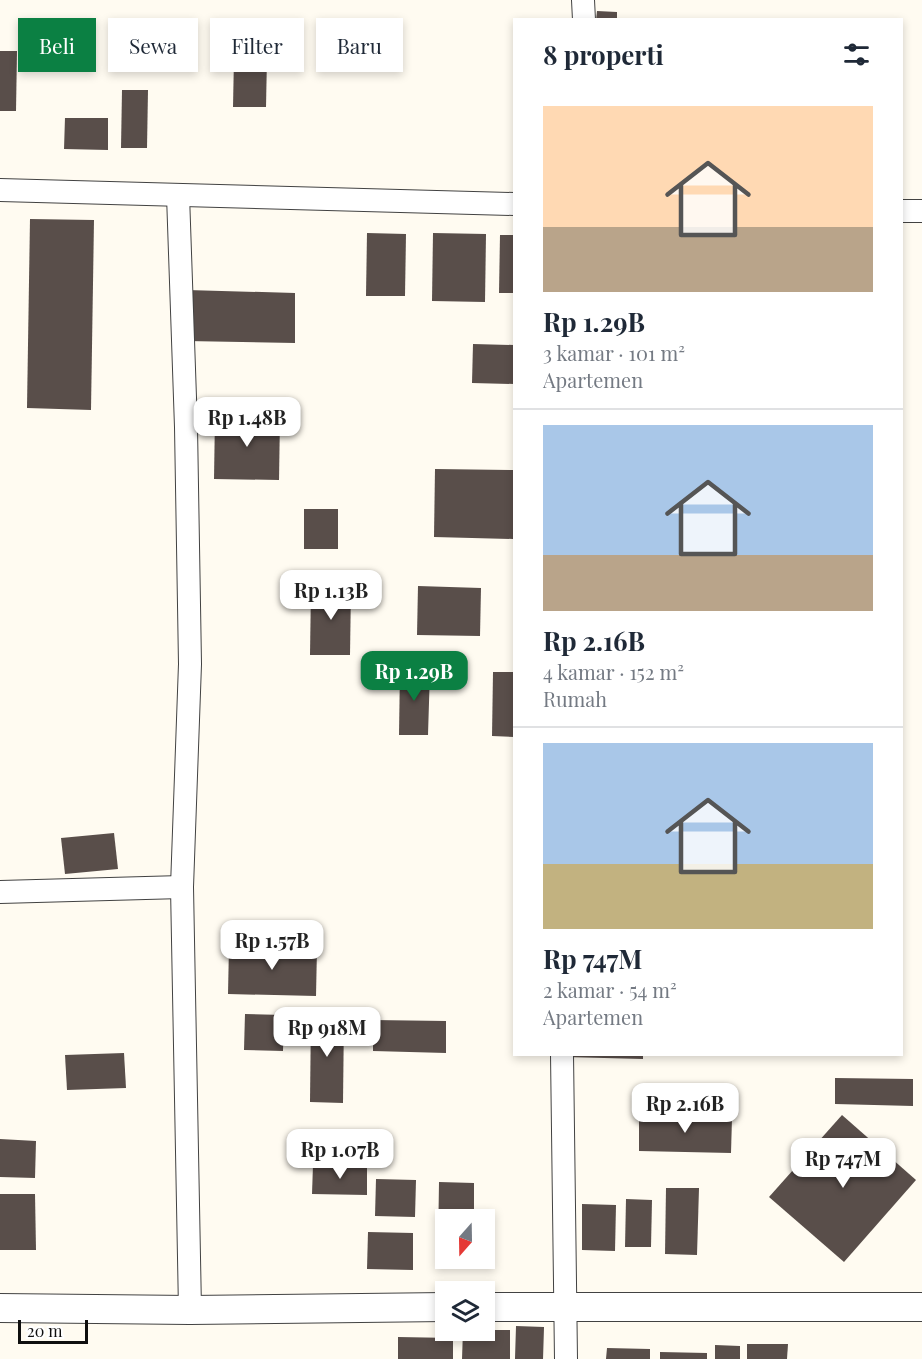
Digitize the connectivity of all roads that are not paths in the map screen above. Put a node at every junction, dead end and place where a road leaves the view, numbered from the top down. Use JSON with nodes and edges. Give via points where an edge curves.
{"nodes":[{"id":1,"x":583,"y":0,"type":"edge"},
{"id":2,"x":584,"y":18,"type":"edge"},
{"id":3,"x":0,"y":190,"type":"edge"},
{"id":4,"x":178,"y":195,"type":"junction"},
{"id":5,"x":513,"y":204,"type":"edge"},
{"id":6,"x":903,"y":211,"type":"edge"},
{"id":7,"x":922,"y":211,"type":"edge"},
{"id":8,"x":182,"y":887,"type":"junction"},
{"id":9,"x":0,"y":892,"type":"edge"},
{"id":10,"x":562,"y":1056,"type":"edge"},
{"id":11,"x":564,"y":1306,"type":"junction"},
{"id":12,"x":495,"y":1307,"type":"edge"},
{"id":13,"x":922,"y":1307,"type":"edge"},
{"id":14,"x":0,"y":1308,"type":"edge"},
{"id":15,"x":435,"y":1308,"type":"edge"},
{"id":16,"x":190,"y":1310,"type":"junction"},
{"id":17,"x":566,"y":1359,"type":"edge"}],
"edges":[{"from":1,"to":2,"type":"street"},
{"from":3,"to":4,"type":"street"},
{"from":4,"to":5,"type":"street"},
{"from":4,"to":8,"type":"street","via":[[190,664]]},
{"from":6,"to":7,"type":"street"},
{"from":8,"to":9,"type":"street"},
{"from":8,"to":16,"type":"street"},
{"from":10,"to":11,"type":"street"},
{"from":11,"to":12,"type":"street"},
{"from":11,"to":13,"type":"street"},
{"from":11,"to":17,"type":"street"},
{"from":14,"to":16,"type":"street"},
{"from":15,"to":16,"type":"street"}]}
